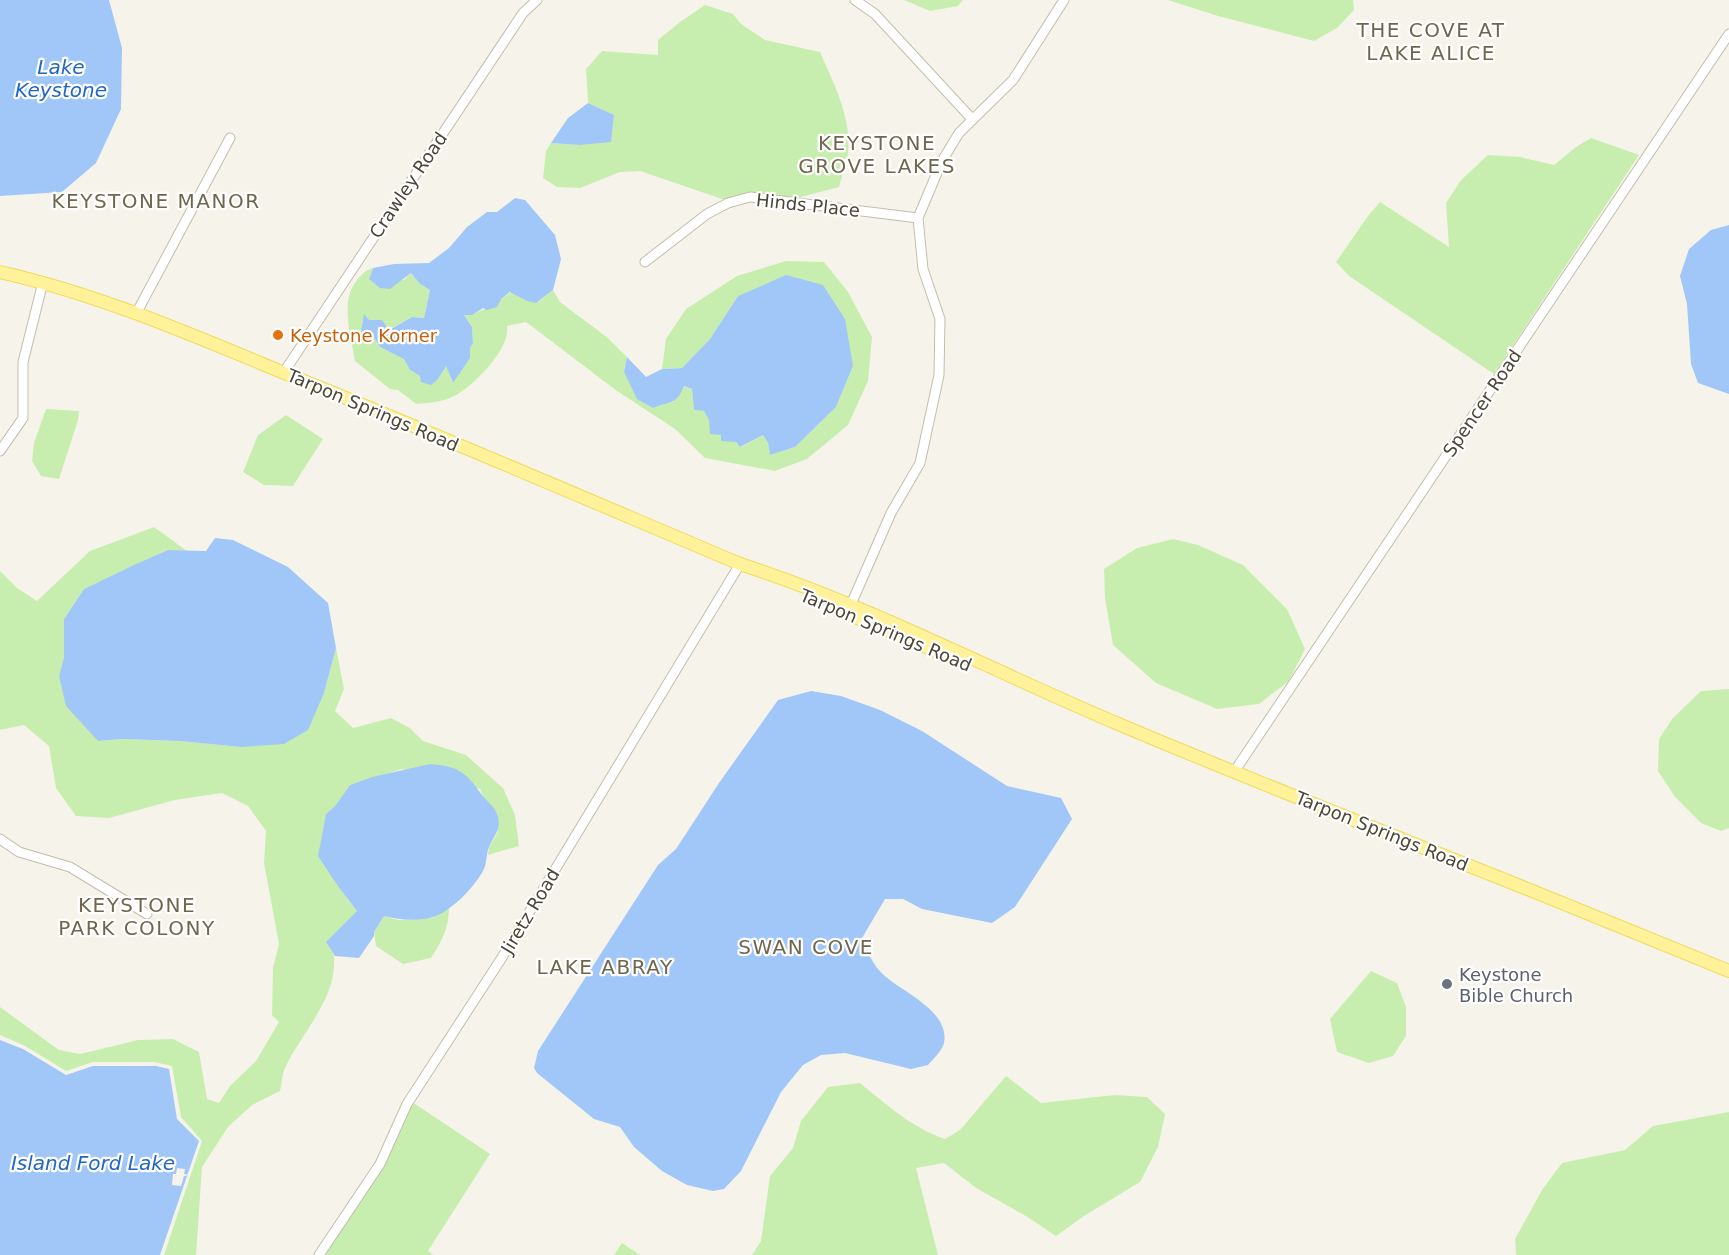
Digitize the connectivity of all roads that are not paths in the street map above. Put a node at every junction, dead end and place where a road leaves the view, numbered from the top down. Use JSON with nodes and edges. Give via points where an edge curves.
{"nodes":[{"id":1,"x":537,"y":0,"type":"edge"},
{"id":2,"x":855,"y":0,"type":"edge"},
{"id":3,"x":1064,"y":0,"type":"edge"},
{"id":4,"x":1729,"y":34,"type":"edge"},
{"id":5,"x":972,"y":119,"type":"junction"},
{"id":6,"x":230,"y":138,"type":"dead end"},
{"id":7,"x":918,"y":218,"type":"junction"},
{"id":8,"x":645,"y":262,"type":"dead end"},
{"id":9,"x":0,"y":272,"type":"edge"},
{"id":10,"x":43,"y":282,"type":"junction"},
{"id":11,"x":137,"y":312,"type":"junction"},
{"id":12,"x":284,"y":372,"type":"junction"},
{"id":13,"x":0,"y":451,"type":"edge"},
{"id":14,"x":740,"y":564,"type":"junction"},
{"id":15,"x":848,"y":610,"type":"junction"},
{"id":16,"x":1234,"y":772,"type":"junction"},
{"id":17,"x":0,"y":839,"type":"edge"},
{"id":18,"x":147,"y":914,"type":"dead end"},
{"id":19,"x":1728,"y":967,"type":"edge"},
{"id":20,"x":319,"y":1255,"type":"edge"}],
"edges":[{"from":1,"to":12,"type":"street","name":"Crawley Road","via":[[517,22]]},
{"from":2,"to":5,"type":"street","via":[[875,14]]},
{"from":3,"to":5,"type":"street","via":[[1013,80]]},
{"from":4,"to":16,"type":"street","name":"Spencer Road"},
{"from":5,"to":7,"type":"street","via":[[942,161]]},
{"from":6,"to":11,"type":"street"},
{"from":7,"to":8,"type":"street","name":"Hinds Place","via":[[750,197],[707,214]]},
{"from":7,"to":15,"type":"street","via":[[923,269],[940,319],[939,375],[920,463],[891,513]]},
{"from":9,"to":10,"type":"main road","name":"Tarpon Springs Road"},
{"from":10,"to":11,"type":"main road","name":"Tarpon Springs Road"},
{"from":10,"to":13,"type":"street","via":[[23,362],[23,418]]},
{"from":11,"to":12,"type":"main road","name":"Tarpon Springs Road"},
{"from":12,"to":14,"type":"main road","name":"Tarpon Springs Road"},
{"from":14,"to":15,"type":"main road","name":"Tarpon Springs Road"},
{"from":14,"to":20,"type":"street","name":"Jiretz Road","via":[[501,959],[407,1104],[380,1164]]},
{"from":15,"to":16,"type":"main road","name":"Tarpon Springs Road","via":[[990,665],[1035,689]]},
{"from":16,"to":19,"type":"main road","name":"Tarpon Springs Road"},
{"from":17,"to":18,"type":"street","via":[[20,852],[70,867]]}]}
